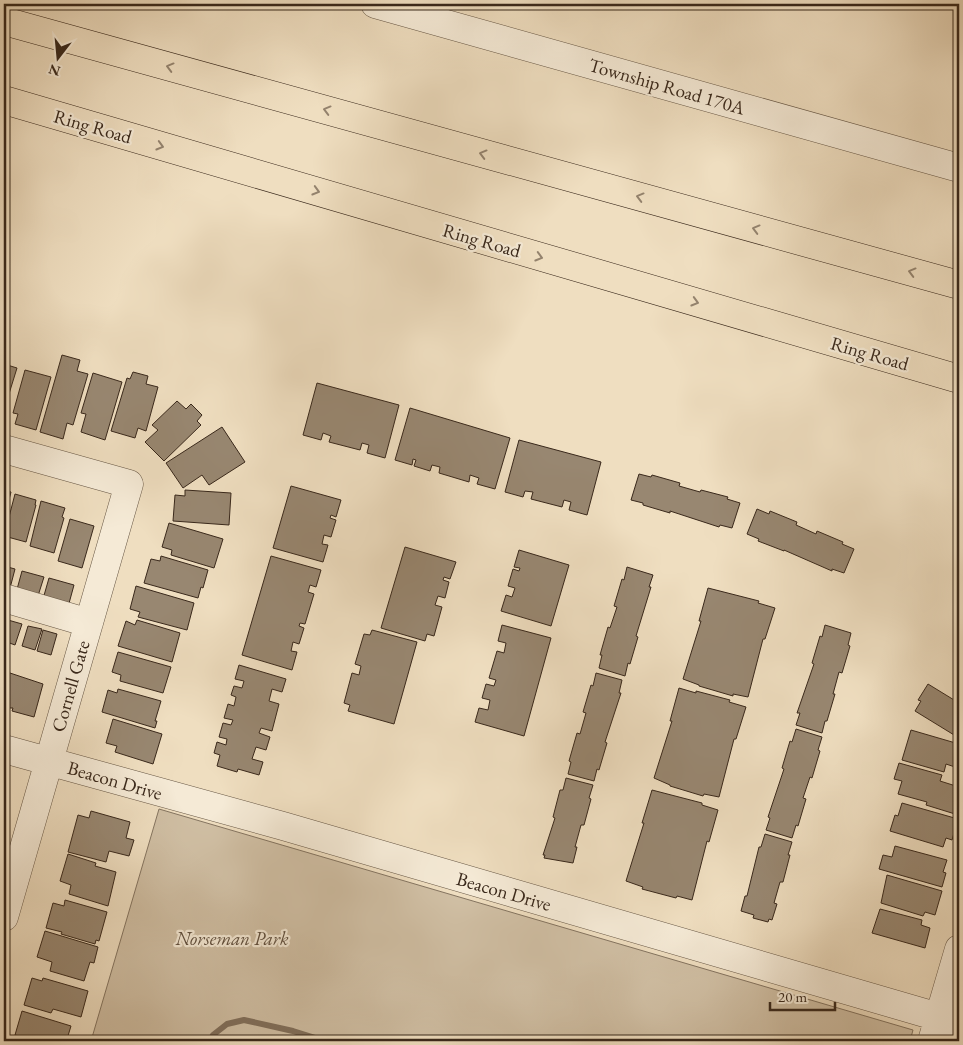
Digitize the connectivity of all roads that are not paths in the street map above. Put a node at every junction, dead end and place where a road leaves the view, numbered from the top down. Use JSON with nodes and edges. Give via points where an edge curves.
{"nodes":[{"id":1,"x":375,"y":4,"type":"edge"},
{"id":2,"x":4,"y":19,"type":"edge"},
{"id":3,"x":12,"y":103,"type":"edge"},
{"id":4,"x":959,"y":168,"type":"edge"},
{"id":5,"x":959,"y":285,"type":"edge"},
{"id":6,"x":959,"y":379,"type":"edge"},
{"id":7,"x":4,"y":449,"type":"edge"},
{"id":8,"x":4,"y":598,"type":"edge"},
{"id":9,"x":89,"y":623,"type":"junction"},
{"id":10,"x":4,"y":749,"type":"edge"},
{"id":11,"x":48,"y":762,"type":"junction"},
{"id":12,"x":4,"y":917,"type":"edge"},
{"id":13,"x":959,"y":949,"type":"edge"},
{"id":14,"x":944,"y":1027,"type":"edge"}],
"edges":[{"from":1,"to":4,"type":"street","name":"Township Road 170A"},
{"from":5,"to":2,"type":"highway","one_way":true},
{"from":3,"to":6,"type":"highway","name":"Ring Road","one_way":true},
{"from":7,"to":9,"type":"street","name":"Cornell Gate","via":[[129,484]]},
{"from":8,"to":9,"type":"street"},
{"from":9,"to":11,"type":"street","name":"Cornell Gate"},
{"from":10,"to":11,"type":"street","name":"Beacon Drive"},
{"from":11,"to":12,"type":"street","name":"Cornell Gate"},
{"from":11,"to":14,"type":"street","name":"Beacon Drive","via":[[283,826]]},
{"from":13,"to":14,"type":"street"}]}
